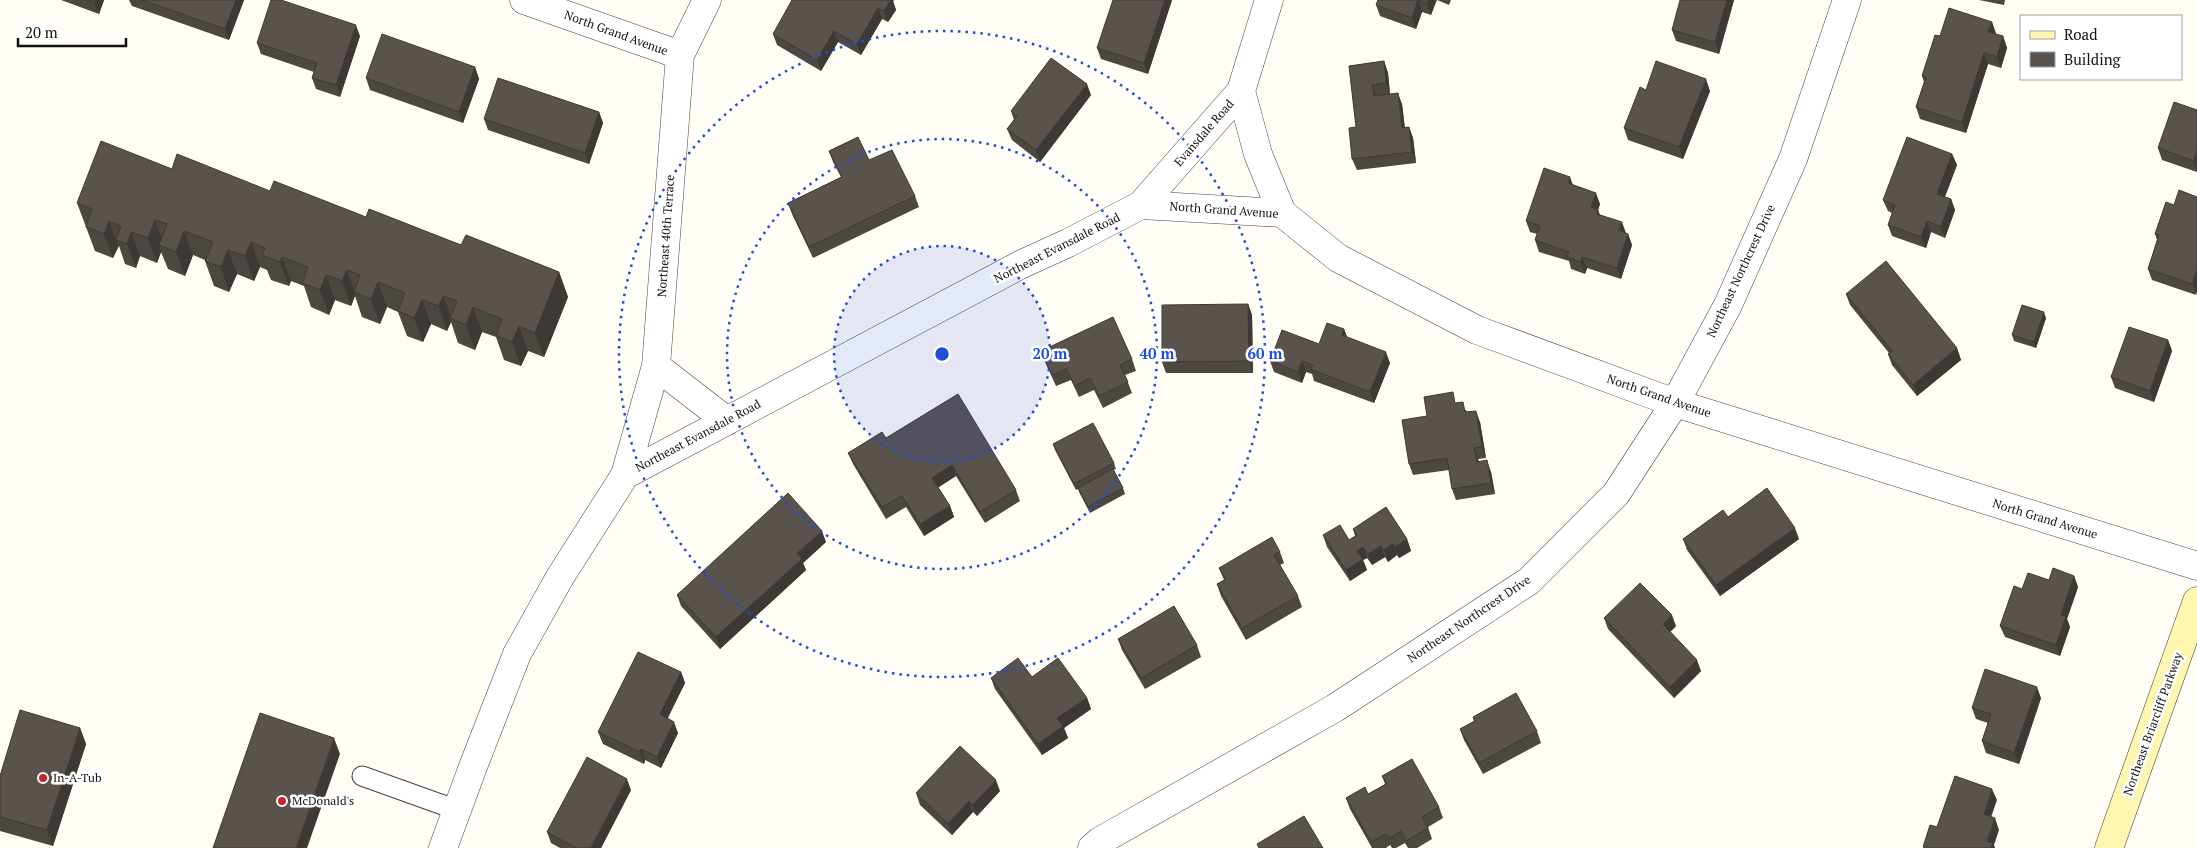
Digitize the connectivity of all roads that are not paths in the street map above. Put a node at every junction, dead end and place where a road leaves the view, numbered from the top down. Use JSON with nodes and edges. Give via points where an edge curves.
{"nodes":[{"id":1,"x":524,"y":0,"type":"edge"},
{"id":2,"x":707,"y":0,"type":"edge"},
{"id":3,"x":1269,"y":0,"type":"edge"},
{"id":4,"x":1847,"y":0,"type":"edge"},
{"id":5,"x":680,"y":55,"type":"junction"},
{"id":6,"x":1241,"y":91,"type":"junction"},
{"id":7,"x":1141,"y":205,"type":"junction"},
{"id":8,"x":1282,"y":213,"type":"junction"},
{"id":9,"x":656,"y":366,"type":"junction"},
{"id":10,"x":1675,"y":403,"type":"junction"},
{"id":11,"x":727,"y":421,"type":"junction"},
{"id":12,"x":625,"y":475,"type":"junction"},
{"id":13,"x":2197,"y":566,"type":"edge"},
{"id":14,"x":2197,"y":601,"type":"edge"},
{"id":15,"x":362,"y":776,"type":"dead end"},
{"id":16,"x":457,"y":810,"type":"junction"},
{"id":17,"x":443,"y":848,"type":"edge"},
{"id":18,"x":1092,"y":848,"type":"edge"},
{"id":19,"x":2109,"y":848,"type":"edge"}],
"edges":[{"from":1,"to":5,"type":"street","name":"North Grand Avenue"},
{"from":2,"to":5,"type":"street","name":"Northeast 40th Terrace"},
{"from":3,"to":6,"type":"street"},
{"from":4,"to":10,"type":"street","name":"Northeast Northcrest Drive","via":[[1793,159],[1728,304]]},
{"from":5,"to":9,"type":"street","name":"Northeast 40th Terrace"},
{"from":6,"to":7,"type":"street","name":"Evansdale Road"},
{"from":6,"to":8,"type":"street","name":"Evansdale Road","via":[[1258,154]]},
{"from":7,"to":8,"type":"street","name":"North Grand Avenue"},
{"from":7,"to":11,"type":"street","name":"Northeast Evansdale Road"},
{"from":8,"to":10,"type":"street","name":"North Grand Avenue","via":[[1338,258],[1477,330]]},
{"from":9,"to":11,"type":"street"},
{"from":9,"to":12,"type":"street","name":"Northeast 40th Terrace"},
{"from":10,"to":13,"type":"street","name":"North Grand Avenue"},
{"from":10,"to":18,"type":"street","name":"Northeast Northcrest Drive","via":[[1616,494],[1529,581],[1335,708]]},
{"from":11,"to":12,"type":"street","name":"Northeast Evansdale Road"},
{"from":12,"to":16,"type":"street","name":"Northeast Evansdale Road","via":[[560,577],[517,654]]},
{"from":14,"to":19,"type":"main road","name":"Northeast Briarcliff Parkway"},
{"from":15,"to":16,"type":"lane"},
{"from":16,"to":17,"type":"street","name":"Northeast Evansdale Road"}]}
